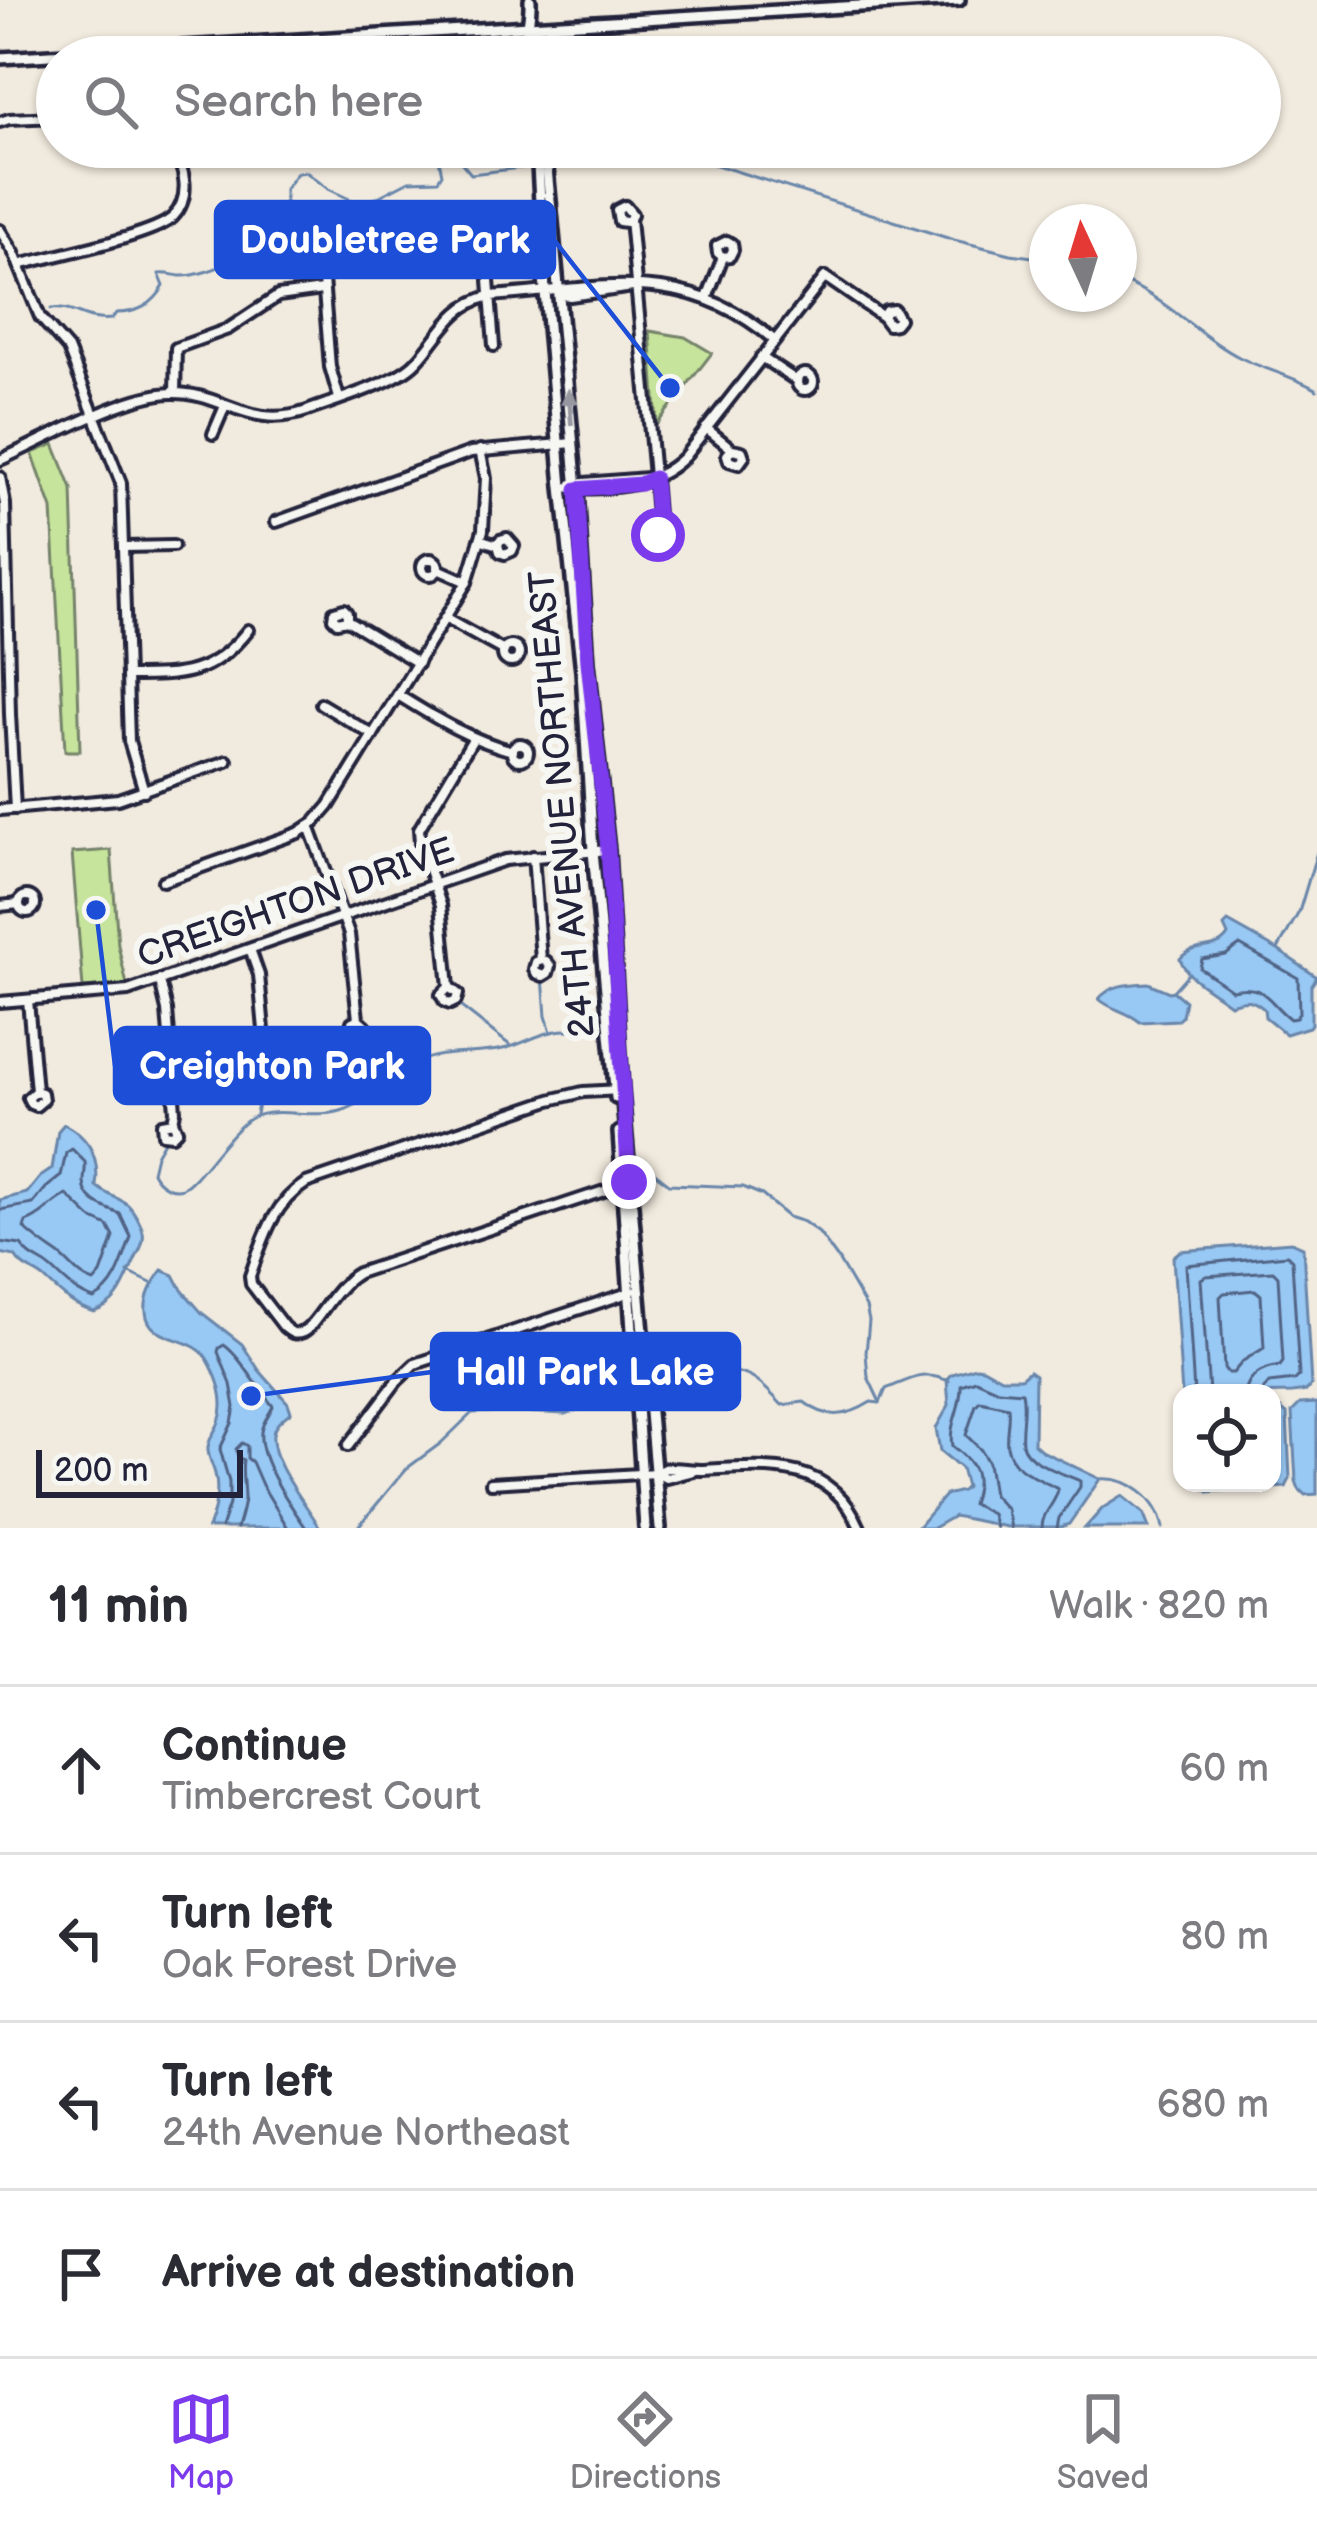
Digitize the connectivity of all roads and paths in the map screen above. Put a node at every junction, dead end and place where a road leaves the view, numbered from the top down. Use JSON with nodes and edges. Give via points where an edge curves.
{"nodes":[{"id":1,"x":530,"y":0,"type":"edge"},
{"id":2,"x":959,"y":0,"type":"edge"},
{"id":3,"x":530,"y":28,"type":"junction"},
{"id":4,"x":389,"y":36,"type":"edge"},
{"id":5,"x":526,"y":36,"type":"edge"},
{"id":6,"x":535,"y":36,"type":"edge"},
{"id":7,"x":36,"y":56,"type":"edge"},
{"id":8,"x":0,"y":58,"type":"edge"},
{"id":9,"x":36,"y":117,"type":"edge"},
{"id":10,"x":0,"y":122,"type":"edge"},
{"id":11,"x":182,"y":168,"type":"edge"},
{"id":12,"x":543,"y":168,"type":"edge"},
{"id":13,"x":544,"y":180,"type":"junction"},
{"id":14,"x":184,"y":189,"type":"junction"},
{"id":15,"x":198,"y":192,"type":"dead end"},
{"id":16,"x":630,"y":220,"type":"dead end"},
{"id":17,"x":0,"y":230,"type":"edge"},
{"id":18,"x":419,"y":245,"type":"dead end"},
{"id":19,"x":723,"y":257,"type":"dead end"},
{"id":20,"x":20,"y":265,"type":"junction"},
{"id":21,"x":322,"y":266,"type":"dead end"},
{"id":22,"x":638,"y":286,"type":"junction"},
{"id":23,"x":322,"y":290,"type":"junction"},
{"id":24,"x":545,"y":292,"type":"junction"},
{"id":25,"x":561,"y":292,"type":"junction"},
{"id":26,"x":490,"y":296,"type":"junction"},
{"id":27,"x":707,"y":298,"type":"junction"},
{"id":28,"x":883,"y":317,"type":"dead end"},
{"id":29,"x":775,"y":340,"type":"junction"},
{"id":30,"x":494,"y":346,"type":"dead end"},
{"id":31,"x":761,"y":357,"type":"junction"},
{"id":32,"x":797,"y":381,"type":"dead end"},
{"id":33,"x":175,"y":393,"type":"junction"},
{"id":34,"x":339,"y":398,"type":"junction"},
{"id":35,"x":225,"y":406,"type":"junction"},
{"id":36,"x":95,"y":418,"type":"junction"},
{"id":37,"x":706,"y":428,"type":"junction"},
{"id":38,"x":214,"y":434,"type":"dead end"},
{"id":39,"x":574,"y":443,"type":"junction"},
{"id":40,"x":558,"y":444,"type":"junction"},
{"id":41,"x":732,"y":449,"type":"dead end"},
{"id":42,"x":480,"y":450,"type":"junction"},
{"id":43,"x":0,"y":460,"type":"edge"},
{"id":44,"x":0,"y":477,"type":"edge"},
{"id":45,"x":654,"y":478,"type":"junction"},
{"id":46,"x":577,"y":486,"type":"junction"},
{"id":47,"x":562,"y":487,"type":"junction"},
{"id":48,"x":276,"y":522,"type":"dead end"},
{"id":49,"x":654,"y":525,"type":"dead end"},
{"id":50,"x":482,"y":540,"type":"junction"},
{"id":51,"x":498,"y":545,"type":"dead end"},
{"id":52,"x":173,"y":546,"type":"dead end"},
{"id":53,"x":124,"y":547,"type":"junction"},
{"id":54,"x":438,"y":569,"type":"dead end"},
{"id":55,"x":467,"y":582,"type":"junction"},
{"id":56,"x":446,"y":619,"type":"junction"},
{"id":57,"x":347,"y":620,"type":"dead end"},
{"id":58,"x":248,"y":630,"type":"dead end"},
{"id":59,"x":504,"y":651,"type":"dead end"},
{"id":60,"x":418,"y":663,"type":"junction"},
{"id":61,"x":128,"y":676,"type":"junction"},
{"id":62,"x":398,"y":695,"type":"junction"},
{"id":63,"x":321,"y":704,"type":"dead end"},
{"id":64,"x":373,"y":735,"type":"junction"},
{"id":65,"x":473,"y":739,"type":"junction"},
{"id":66,"x":513,"y":751,"type":"dead end"},
{"id":67,"x":227,"y":761,"type":"dead end"},
{"id":68,"x":144,"y":791,"type":"junction"},
{"id":69,"x":15,"y":809,"type":"junction"},
{"id":70,"x":0,"y":810,"type":"edge"},
{"id":71,"x":309,"y":826,"type":"junction"},
{"id":72,"x":608,"y":850,"type":"junction"},
{"id":73,"x":593,"y":851,"type":"junction"},
{"id":74,"x":532,"y":856,"type":"junction"},
{"id":75,"x":163,"y":881,"type":"dead end"},
{"id":76,"x":435,"y":883,"type":"junction"},
{"id":77,"x":19,"y":904,"type":"dead end"},
{"id":78,"x":0,"y":906,"type":"edge"},
{"id":79,"x":343,"y":915,"type":"junction"},
{"id":80,"x":250,"y":949,"type":"junction"},
{"id":81,"x":541,"y":960,"type":"dead end"},
{"id":82,"x":160,"y":981,"type":"junction"},
{"id":83,"x":449,"y":988,"type":"dead end"},
{"id":84,"x":28,"y":1000,"type":"junction"},
{"id":85,"x":0,"y":1002,"type":"edge"},
{"id":86,"x":358,"y":1019,"type":"dead end"},
{"id":87,"x":266,"y":1052,"type":"dead end"},
{"id":88,"x":619,"y":1090,"type":"junction"},
{"id":89,"x":35,"y":1091,"type":"dead end"},
{"id":90,"x":173,"y":1122,"type":"dead end"},
{"id":91,"x":626,"y":1183,"type":"junction"},
{"id":92,"x":634,"y":1292,"type":"junction"},
{"id":93,"x":348,"y":1446,"type":"dead end"},
{"id":94,"x":656,"y":1473,"type":"junction"},
{"id":95,"x":640,"y":1474,"type":"junction"},
{"id":96,"x":491,"y":1484,"type":"dead end"},
{"id":97,"x":645,"y":1528,"type":"edge"},
{"id":98,"x":660,"y":1528,"type":"edge"},
{"id":99,"x":860,"y":1528,"type":"edge"}],
"edges":[{"from":1,"to":3,"type":"street"},
{"from":2,"to":3,"type":"street"},
{"from":3,"to":4,"type":"street"},
{"from":3,"to":5,"type":"street"},
{"from":3,"to":6,"type":"street"},
{"from":7,"to":8,"type":"street"},
{"from":9,"to":10,"type":"street"},
{"from":11,"to":14,"type":"street"},
{"from":12,"to":13,"type":"street","name":"24TH AVENUE NORTHEAST"},
{"from":13,"to":24,"type":"street","name":"24TH AVENUE NORTHEAST"},
{"from":13,"to":25,"type":"street","name":"24TH AVENUE NORTHEAST"},
{"from":14,"to":15,"type":"street"},
{"from":14,"to":20,"type":"street","via":[[177,211],[152,229]]},
{"from":16,"to":22,"type":"street"},
{"from":17,"to":20,"type":"street"},
{"from":18,"to":26,"type":"street","via":[[486,241]]},
{"from":19,"to":27,"type":"street"},
{"from":20,"to":36,"type":"street","via":[[40,316],[68,349]]},
{"from":21,"to":23,"type":"street"},
{"from":22,"to":25,"type":"street"},
{"from":22,"to":27,"type":"street"},
{"from":22,"to":45,"type":"street"},
{"from":23,"to":33,"type":"street","via":[[278,296],[176,348]]},
{"from":23,"to":34,"type":"street"},
{"from":24,"to":25,"type":"street"},
{"from":24,"to":26,"type":"street"},
{"from":24,"to":40,"type":"street","name":"24TH AVENUE NORTHEAST"},
{"from":39,"to":25,"type":"street","name":"24TH AVENUE NORTHEAST","one_way":true},
{"from":26,"to":30,"type":"street"},
{"from":26,"to":34,"type":"street","via":[[453,315],[415,363],[390,380]]},
{"from":27,"to":29,"type":"street"},
{"from":28,"to":29,"type":"street","via":[[825,278]]},
{"from":29,"to":31,"type":"street"},
{"from":31,"to":32,"type":"street"},
{"from":31,"to":37,"type":"street"},
{"from":33,"to":35,"type":"street"},
{"from":33,"to":36,"type":"street"},
{"from":34,"to":35,"type":"street","via":[[277,417]]},
{"from":35,"to":38,"type":"street"},
{"from":36,"to":43,"type":"street"},
{"from":36,"to":53,"type":"street","via":[[121,483]]},
{"from":37,"to":41,"type":"street"},
{"from":37,"to":45,"type":"street"},
{"from":39,"to":40,"type":"street"},
{"from":39,"to":46,"type":"street","name":"24TH AVENUE NORTHEAST"},
{"from":40,"to":42,"type":"street"},
{"from":40,"to":47,"type":"street","name":"24TH AVENUE NORTHEAST"},
{"from":42,"to":48,"type":"street"},
{"from":42,"to":50,"type":"street"},
{"from":44,"to":69,"type":"street"},
{"from":45,"to":46,"type":"street"},
{"from":45,"to":49,"type":"street"},
{"from":46,"to":47,"type":"street"},
{"from":46,"to":72,"type":"street","name":"24TH AVENUE NORTHEAST"},
{"from":47,"to":73,"type":"street","name":"24TH AVENUE NORTHEAST"},
{"from":50,"to":51,"type":"street"},
{"from":50,"to":55,"type":"street"},
{"from":52,"to":53,"type":"street"},
{"from":53,"to":61,"type":"street"},
{"from":54,"to":55,"type":"street"},
{"from":55,"to":56,"type":"street"},
{"from":56,"to":59,"type":"street"},
{"from":56,"to":60,"type":"street"},
{"from":57,"to":60,"type":"street"},
{"from":58,"to":61,"type":"street","via":[[203,668]]},
{"from":60,"to":62,"type":"street"},
{"from":61,"to":68,"type":"street","via":[[130,750]]},
{"from":62,"to":64,"type":"street"},
{"from":62,"to":65,"type":"street"},
{"from":63,"to":64,"type":"street"},
{"from":64,"to":71,"type":"street"},
{"from":65,"to":66,"type":"street"},
{"from":65,"to":76,"type":"street","via":[[419,829]]},
{"from":67,"to":68,"type":"street"},
{"from":68,"to":69,"type":"street"},
{"from":69,"to":70,"type":"street"},
{"from":71,"to":75,"type":"street"},
{"from":71,"to":79,"type":"street"},
{"from":72,"to":73,"type":"street","name":"CREIGHTON DRIVE"},
{"from":72,"to":88,"type":"street","name":"24TH AVENUE NORTHEAST"},
{"from":73,"to":74,"type":"street","name":"CREIGHTON DRIVE"},
{"from":73,"to":88,"type":"street","name":"24TH AVENUE NORTHEAST"},
{"from":74,"to":76,"type":"street","name":"CREIGHTON DRIVE"},
{"from":74,"to":81,"type":"street"},
{"from":76,"to":79,"type":"street","name":"CREIGHTON DRIVE"},
{"from":76,"to":83,"type":"street"},
{"from":77,"to":78,"type":"street"},
{"from":79,"to":80,"type":"street","name":"CREIGHTON DRIVE"},
{"from":79,"to":86,"type":"street"},
{"from":80,"to":82,"type":"street","name":"CREIGHTON DRIVE"},
{"from":80,"to":87,"type":"street"},
{"from":82,"to":84,"type":"street","name":"CREIGHTON DRIVE"},
{"from":82,"to":90,"type":"street"},
{"from":84,"to":85,"type":"street","name":"CREIGHTON DRIVE"},
{"from":84,"to":89,"type":"street"},
{"from":88,"to":91,"type":"street","name":"24TH AVENUE NORTHEAST"},
{"from":88,"to":91,"type":"street","via":[[550,1100],[299,1186],[274,1214],[250,1280],[288,1331],[300,1333],[358,1273]]},
{"from":91,"to":92,"type":"street","name":"24TH AVENUE NORTHEAST"},
{"from":92,"to":93,"type":"street","via":[[415,1364]]},
{"from":92,"to":94,"type":"street","name":"24TH AVENUE NORTHEAST"},
{"from":92,"to":95,"type":"street","name":"24TH AVENUE NORTHEAST"},
{"from":94,"to":95,"type":"street"},
{"from":94,"to":98,"type":"street","name":"24TH AVENUE NORTHEAST"},
{"from":94,"to":99,"type":"street","via":[[762,1467],[812,1477],[843,1498]]},
{"from":95,"to":96,"type":"street"},
{"from":95,"to":97,"type":"street","name":"24TH AVENUE NORTHEAST"}]}
